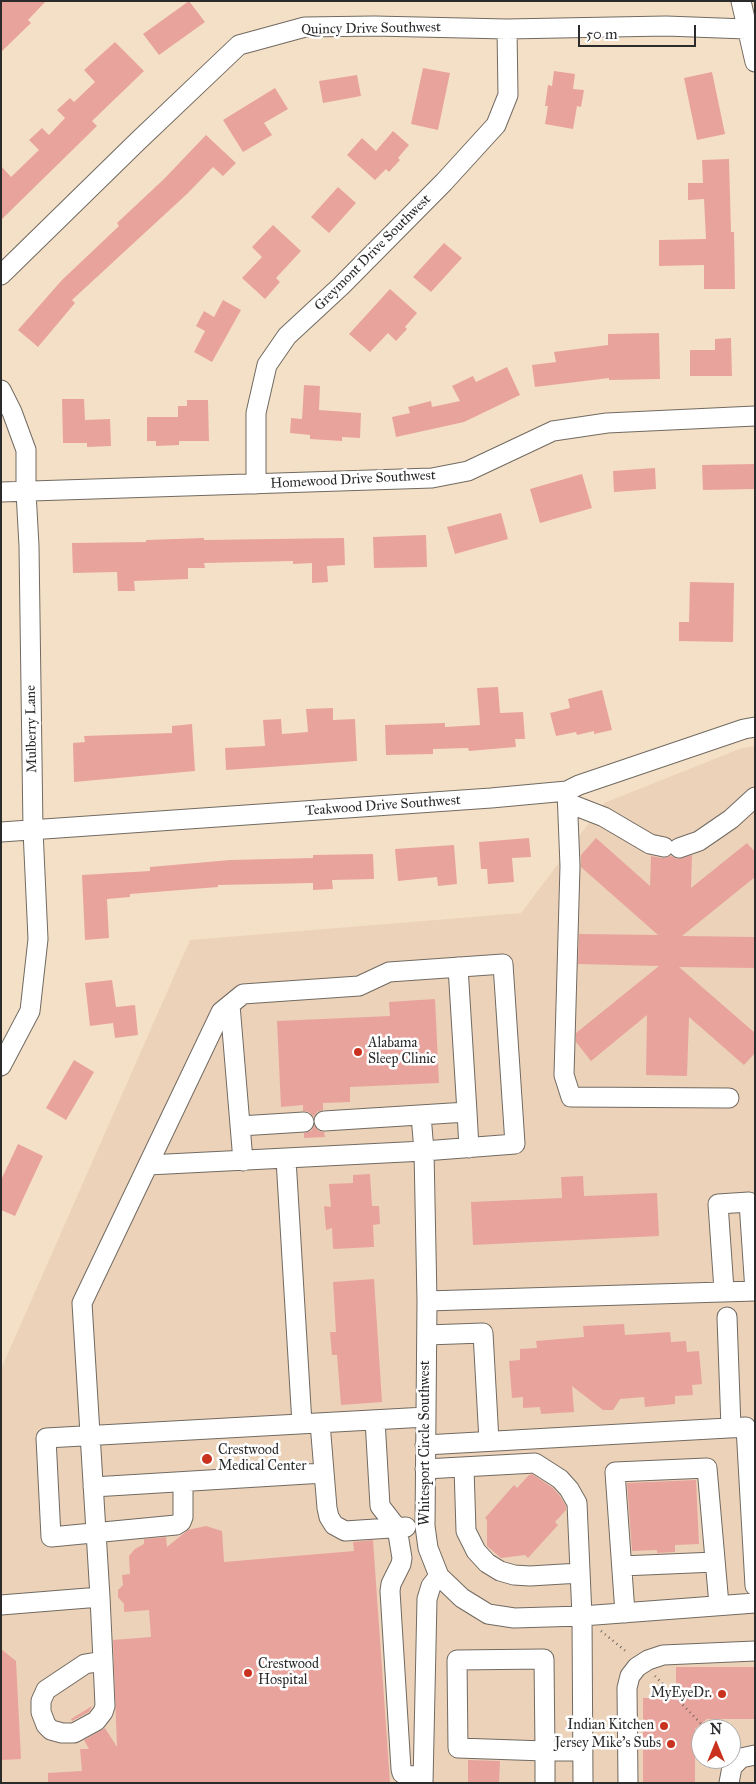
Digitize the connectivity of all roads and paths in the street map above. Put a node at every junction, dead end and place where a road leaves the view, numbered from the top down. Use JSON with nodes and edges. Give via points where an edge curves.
{"nodes":[{"id":1,"x":741,"y":1,"type":"edge"},
{"id":2,"x":507,"y":29,"type":"junction"},
{"id":3,"x":746,"y":29,"type":"junction"},
{"id":4,"x":755,"y":62,"type":"edge"},
{"id":5,"x":1,"y":275,"type":"edge"},
{"id":6,"x":1,"y":390,"type":"edge"},
{"id":7,"x":755,"y":416,"type":"edge"},
{"id":8,"x":256,"y":484,"type":"junction"},
{"id":9,"x":1,"y":492,"type":"edge"},
{"id":10,"x":26,"y":492,"type":"junction"},
{"id":11,"x":755,"y":727,"type":"edge"},
{"id":12,"x":568,"y":797,"type":"junction"},
{"id":13,"x":755,"y":797,"type":"edge"},
{"id":14,"x":33,"y":830,"type":"junction"},
{"id":15,"x":1,"y":832,"type":"edge"},
{"id":16,"x":458,"y":967,"type":"junction"},
{"id":17,"x":230,"y":1005,"type":"junction"},
{"id":18,"x":1,"y":1066,"type":"edge"},
{"id":19,"x":729,"y":1098,"type":"dead end"},
{"id":20,"x":466,"y":1112,"type":"junction"},
{"id":21,"x":421,"y":1115,"type":"junction"},
{"id":22,"x":324,"y":1121,"type":"dead end"},
{"id":23,"x":304,"y":1122,"type":"dead end"},
{"id":24,"x":240,"y":1126,"type":"junction"},
{"id":25,"x":469,"y":1148,"type":"junction"},
{"id":26,"x":424,"y":1151,"type":"junction"},
{"id":27,"x":286,"y":1159,"type":"junction"},
{"id":28,"x":243,"y":1161,"type":"junction"},
{"id":29,"x":148,"y":1165,"type":"junction"},
{"id":30,"x":724,"y":1290,"type":"junction"},
{"id":31,"x":755,"y":1291,"type":"edge"},
{"id":32,"x":427,"y":1301,"type":"junction"},
{"id":33,"x":727,"y":1317,"type":"dead end"},
{"id":34,"x":427,"y":1335,"type":"junction"},
{"id":35,"x":426,"y":1417,"type":"junction"},
{"id":36,"x":375,"y":1420,"type":"junction"},
{"id":37,"x":312,"y":1424,"type":"junction"},
{"id":38,"x":731,"y":1428,"type":"junction"},
{"id":39,"x":90,"y":1436,"type":"junction"},
{"id":40,"x":489,"y":1441,"type":"junction"},
{"id":41,"x":425,"y":1445,"type":"junction"},
{"id":42,"x":464,"y":1467,"type":"junction"},
{"id":43,"x":425,"y":1469,"type":"junction"},
{"id":44,"x":324,"y":1473,"type":"junction"},
{"id":45,"x":183,"y":1482,"type":"junction"},
{"id":46,"x":93,"y":1487,"type":"junction"},
{"id":47,"x":425,"y":1526,"type":"junction"},
{"id":48,"x":397,"y":1528,"type":"junction"},
{"id":49,"x":96,"y":1534,"type":"junction"},
{"id":50,"x":715,"y":1562,"type":"junction"},
{"id":51,"x":622,"y":1566,"type":"junction"},
{"id":52,"x":580,"y":1572,"type":"junction"},
{"id":53,"x":439,"y":1576,"type":"junction"},
{"id":54,"x":755,"y":1586,"type":"edge"},
{"id":55,"x":100,"y":1597,"type":"junction"},
{"id":56,"x":755,"y":1603,"type":"edge"},
{"id":57,"x":1,"y":1605,"type":"edge"},
{"id":58,"x":719,"y":1606,"type":"junction"},
{"id":59,"x":625,"y":1613,"type":"junction"},
{"id":60,"x":582,"y":1616,"type":"junction"},
{"id":61,"x":755,"y":1651,"type":"edge"},
{"id":62,"x":103,"y":1661,"type":"dead end"},
{"id":63,"x":642,"y":1664,"type":"junction"},
{"id":64,"x":696,"y":1719,"type":"edge"},
{"id":65,"x":583,"y":1751,"type":"junction"},
{"id":66,"x":545,"y":1752,"type":"junction"},
{"id":67,"x":755,"y":1755,"type":"edge"},
{"id":68,"x":423,"y":1779,"type":"edge"},
{"id":69,"x":545,"y":1783,"type":"edge"},
{"id":70,"x":583,"y":1783,"type":"edge"},
{"id":71,"x":628,"y":1783,"type":"edge"},
{"id":72,"x":729,"y":1783,"type":"edge"}],
"edges":[{"from":1,"to":3,"type":"street"},
{"from":2,"to":3,"type":"street","name":"Quincy Drive Southwest","via":[[666,26]]},
{"from":2,"to":5,"type":"street","name":"Quincy Drive Southwest","via":[[305,27],[239,45]]},
{"from":2,"to":8,"type":"street","name":"Greymont Drive Southwest","via":[[508,95],[496,125],[341,286],[287,336],[267,365],[256,413]]},
{"from":3,"to":4,"type":"street"},
{"from":6,"to":10,"type":"street","name":"Mulberry Lane","via":[[26,450]]},
{"from":7,"to":8,"type":"street","name":"Homewood Drive Southwest","via":[[608,424],[553,431],[468,471],[432,478]]},
{"from":8,"to":10,"type":"street","name":"Homewood Drive Southwest"},
{"from":9,"to":10,"type":"street","name":"Homewood Drive Southwest"},
{"from":10,"to":14,"type":"street","name":"Mulberry Lane"},
{"from":11,"to":12,"type":"street","name":"Teakwood Drive Southwest","via":[[579,785]]},
{"from":12,"to":13,"type":"street","via":[[650,844],[671,848],[699,841],[731,820]]},
{"from":12,"to":14,"type":"street","name":"Teakwood Drive Southwest","via":[[472,800]]},
{"from":12,"to":19,"type":"street","via":[[570,866],[564,1075],[571,1097]]},
{"from":14,"to":15,"type":"street","name":"Teakwood Drive Southwest"},
{"from":14,"to":18,"type":"street","name":"Mulberry Lane","via":[[38,939],[30,1011]]},
{"from":16,"to":17,"type":"street","via":[[389,972],[359,986],[243,994]]},
{"from":16,"to":20,"type":"street"},
{"from":16,"to":25,"type":"street","via":[[503,964],[514,1144]]},
{"from":17,"to":24,"type":"street"},
{"from":17,"to":29,"type":"street","via":[[221,1012]]},
{"from":20,"to":21,"type":"street"},
{"from":20,"to":25,"type":"street"},
{"from":21,"to":22,"type":"street"},
{"from":21,"to":26,"type":"street","name":"Whitesport Circle Southwest"},
{"from":23,"to":24,"type":"street"},
{"from":24,"to":28,"type":"street"},
{"from":25,"to":26,"type":"street"},
{"from":26,"to":27,"type":"street"},
{"from":26,"to":32,"type":"street","name":"Whitesport Circle Southwest"},
{"from":27,"to":28,"type":"street"},
{"from":27,"to":37,"type":"street"},
{"from":28,"to":29,"type":"street"},
{"from":29,"to":39,"type":"street","via":[[82,1303]]},
{"from":30,"to":31,"type":"street"},
{"from":30,"to":31,"type":"street","via":[[718,1204],[749,1202]]},
{"from":30,"to":32,"type":"street"},
{"from":32,"to":34,"type":"street","name":"Whitesport Circle Southwest"},
{"from":33,"to":38,"type":"street"},
{"from":34,"to":35,"type":"street","name":"Whitesport Circle Southwest"},
{"from":34,"to":40,"type":"street","via":[[483,1334]]},
{"from":35,"to":36,"type":"street"},
{"from":35,"to":41,"type":"street","name":"Whitesport Circle Southwest"},
{"from":36,"to":37,"type":"street"},
{"from":36,"to":48,"type":"street","via":[[380,1506]]},
{"from":37,"to":39,"type":"street"},
{"from":37,"to":44,"type":"street"},
{"from":38,"to":40,"type":"street"},
{"from":38,"to":54,"type":"street","via":[[746,1427]]},
{"from":39,"to":46,"type":"street"},
{"from":39,"to":49,"type":"street","via":[[46,1438],[51,1536]]},
{"from":40,"to":41,"type":"street"},
{"from":41,"to":43,"type":"street","name":"Whitesport Circle Southwest"},
{"from":42,"to":43,"type":"street"},
{"from":42,"to":52,"type":"street","via":[[466,1531],[487,1563],[514,1575]]},
{"from":42,"to":52,"type":"street","via":[[535,1463],[560,1479],[577,1503]]},
{"from":43,"to":47,"type":"street","name":"Whitesport Circle Southwest"},
{"from":44,"to":45,"type":"street"},
{"from":44,"to":48,"type":"street","via":[[327,1508],[334,1525],[345,1531]]},
{"from":45,"to":46,"type":"street"},
{"from":45,"to":49,"type":"street","via":[[183,1517],[176,1525]]},
{"from":46,"to":49,"type":"street"},
{"from":47,"to":48,"type":"street"},
{"from":47,"to":53,"type":"street","name":"Whitesport Circle Southwest","via":[[428,1548]]},
{"from":48,"to":68,"type":"street","via":[[402,1558],[390,1591],[400,1769],[407,1776]]},
{"from":49,"to":55,"type":"street"},
{"from":50,"to":51,"type":"street"},
{"from":50,"to":51,"type":"street","via":[[707,1468],[615,1472]]},
{"from":50,"to":58,"type":"street"},
{"from":51,"to":59,"type":"street"},
{"from":52,"to":60,"type":"street"},
{"from":53,"to":60,"type":"street","name":"Whitesport Circle Southwest","via":[[462,1598],[488,1614],[514,1618]]},
{"from":53,"to":68,"type":"street","via":[[430,1586],[427,1599]]},
{"from":55,"to":57,"type":"street"},
{"from":55,"to":62,"type":"street"},
{"from":56,"to":58,"type":"street","name":"Whitesport Circle Southwest"},
{"from":58,"to":59,"type":"street","name":"Whitesport Circle Southwest"},
{"from":59,"to":60,"type":"street","name":"Whitesport Circle Southwest"},
{"from":60,"to":63,"type":"path"},
{"from":60,"to":65,"type":"street"},
{"from":61,"to":63,"type":"street","via":[[663,1655]]},
{"from":63,"to":64,"type":"path"},
{"from":63,"to":71,"type":"street","via":[[630,1676],[627,1688]]},
{"from":65,"to":66,"type":"street"},
{"from":65,"to":70,"type":"street"},
{"from":66,"to":66,"type":"street","via":[[544,1659],[457,1660],[458,1748]]},
{"from":66,"to":69,"type":"street"},
{"from":67,"to":72,"type":"street","via":[[741,1758],[732,1767]]}]}
